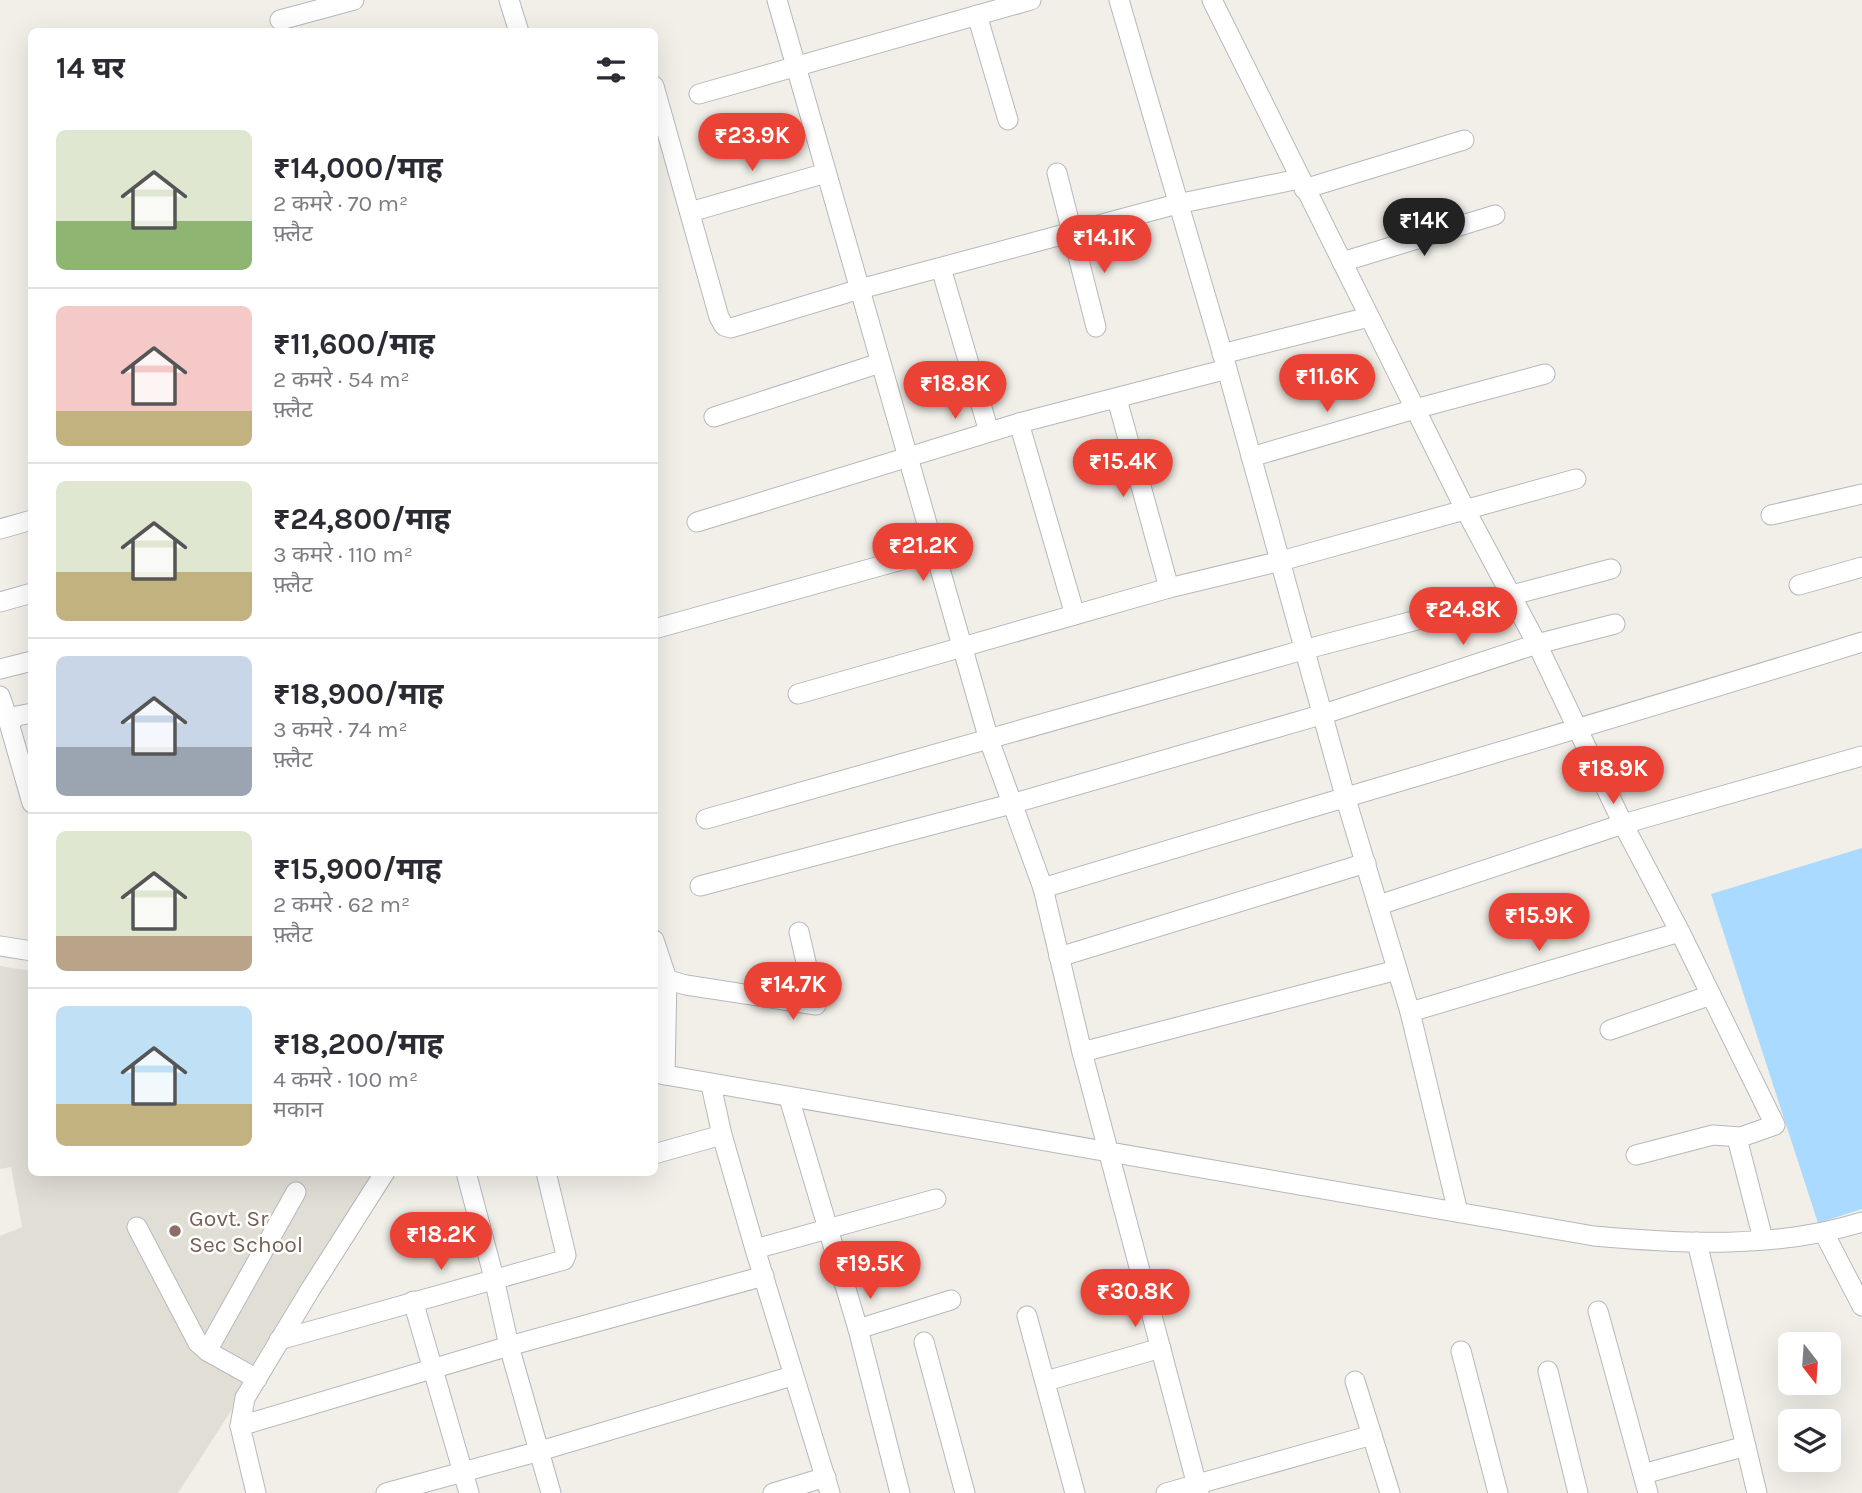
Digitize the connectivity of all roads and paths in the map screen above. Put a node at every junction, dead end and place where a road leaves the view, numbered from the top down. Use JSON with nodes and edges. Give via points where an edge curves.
{"nodes":[{"id":1,"x":354,"y":0,"type":"edge"},
{"id":2,"x":509,"y":0,"type":"edge"},
{"id":3,"x":777,"y":0,"type":"edge"},
{"id":4,"x":1031,"y":0,"type":"edge"},
{"id":5,"x":1119,"y":0,"type":"edge"},
{"id":6,"x":1212,"y":0,"type":"edge"},
{"id":7,"x":977,"y":15,"type":"junction"},
{"id":8,"x":280,"y":20,"type":"dead end"},
{"id":9,"x":518,"y":28,"type":"edge"},
{"id":10,"x":797,"y":66,"type":"junction"},
{"id":11,"x":699,"y":94,"type":"dead end"},
{"id":12,"x":658,"y":114,"type":"edge"},
{"id":13,"x":1008,"y":120,"type":"dead end"},
{"id":14,"x":1464,"y":139,"type":"dead end"},
{"id":15,"x":662,"y":142,"type":"edge"},
{"id":16,"x":826,"y":173,"type":"junction"},
{"id":17,"x":1057,"y":173,"type":"dead end"},
{"id":18,"x":1302,"y":184,"type":"junction"},
{"id":19,"x":1177,"y":204,"type":"junction"},
{"id":20,"x":690,"y":212,"type":"junction"},
{"id":21,"x":1494,"y":215,"type":"dead end"},
{"id":22,"x":1073,"y":233,"type":"junction"},
{"id":23,"x":1342,"y":262,"type":"junction"},
{"id":24,"x":941,"y":268,"type":"junction"},
{"id":25,"x":860,"y":289,"type":"junction"},
{"id":26,"x":1369,"y":317,"type":"junction"},
{"id":27,"x":1096,"y":327,"type":"dead end"},
{"id":28,"x":1225,"y":361,"type":"junction"},
{"id":29,"x":880,"y":363,"type":"junction"},
{"id":30,"x":1545,"y":373,"type":"dead end"},
{"id":31,"x":1117,"y":399,"type":"junction"},
{"id":32,"x":1415,"y":409,"type":"junction"},
{"id":33,"x":714,"y":416,"type":"dead end"},
{"id":34,"x":1019,"y":423,"type":"junction"},
{"id":35,"x":989,"y":432,"type":"junction"},
{"id":36,"x":907,"y":456,"type":"junction"},
{"id":37,"x":1251,"y":457,"type":"junction"},
{"id":38,"x":1576,"y":479,"type":"dead end"},
{"id":39,"x":1862,"y":494,"type":"edge"},
{"id":40,"x":1465,"y":509,"type":"junction"},
{"id":41,"x":1771,"y":515,"type":"dead end"},
{"id":42,"x":28,"y":521,"type":"edge"},
{"id":43,"x":696,"y":522,"type":"dead end"},
{"id":44,"x":0,"y":528,"type":"edge"},
{"id":45,"x":934,"y":551,"type":"junction"},
{"id":46,"x":1281,"y":561,"type":"junction"},
{"id":47,"x":1862,"y":567,"type":"edge"},
{"id":48,"x":1611,"y":569,"type":"dead end"},
{"id":49,"x":1799,"y":585,"type":"dead end"},
{"id":50,"x":1169,"y":588,"type":"junction"},
{"id":51,"x":28,"y":594,"type":"edge"},
{"id":52,"x":1512,"y":596,"type":"junction"},
{"id":53,"x":0,"y":602,"type":"edge"},
{"id":54,"x":1075,"y":615,"type":"junction"},
{"id":55,"x":1615,"y":624,"type":"dead end"},
{"id":56,"x":658,"y":628,"type":"edge"},
{"id":57,"x":1862,"y":642,"type":"edge"},
{"id":58,"x":1537,"y":644,"type":"junction"},
{"id":59,"x":963,"y":647,"type":"junction"},
{"id":60,"x":1303,"y":650,"type":"junction"},
{"id":61,"x":28,"y":662,"type":"edge"},
{"id":62,"x":0,"y":669,"type":"edge"},
{"id":63,"x":798,"y":694,"type":"dead end"},
{"id":64,"x":0,"y":696,"type":"edge"},
{"id":65,"x":28,"y":714,"type":"edge"},
{"id":66,"x":1324,"y":715,"type":"junction"},
{"id":67,"x":9,"y":722,"type":"junction"},
{"id":68,"x":1579,"y":730,"type":"junction"},
{"id":69,"x":989,"y":740,"type":"junction"},
{"id":70,"x":1862,"y":756,"type":"edge"},
{"id":71,"x":28,"y":789,"type":"edge"},
{"id":72,"x":1345,"y":796,"type":"junction"},
{"id":73,"x":1011,"y":804,"type":"junction"},
{"id":74,"x":706,"y":819,"type":"dead end"},
{"id":75,"x":1623,"y":824,"type":"junction"},
{"id":76,"x":1366,"y":863,"type":"junction"},
{"id":77,"x":700,"y":886,"type":"dead end"},
{"id":78,"x":1042,"y":888,"type":"junction"},
{"id":79,"x":1379,"y":905,"type":"junction"},
{"id":80,"x":799,"y":932,"type":"dead end"},
{"id":81,"x":1679,"y":932,"type":"junction"},
{"id":82,"x":0,"y":946,"type":"edge"},
{"id":83,"x":28,"y":950,"type":"edge"},
{"id":84,"x":1059,"y":957,"type":"junction"},
{"id":85,"x":1398,"y":970,"type":"junction"},
{"id":86,"x":661,"y":977,"type":"edge"},
{"id":87,"x":1711,"y":995,"type":"junction"},
{"id":88,"x":1410,"y":1012,"type":"junction"},
{"id":89,"x":1610,"y":1030,"type":"dead end"},
{"id":90,"x":1082,"y":1052,"type":"junction"},
{"id":91,"x":660,"y":1074,"type":"edge"},
{"id":92,"x":711,"y":1085,"type":"junction"},
{"id":93,"x":789,"y":1098,"type":"junction"},
{"id":94,"x":722,"y":1135,"type":"junction"},
{"id":95,"x":1737,"y":1138,"type":"junction"},
{"id":96,"x":658,"y":1153,"type":"edge"},
{"id":97,"x":1111,"y":1154,"type":"junction"},
{"id":98,"x":1636,"y":1155,"type":"dead end"},
{"id":99,"x":382,"y":1176,"type":"edge"},
{"id":100,"x":467,"y":1176,"type":"edge"},
{"id":101,"x":547,"y":1176,"type":"edge"},
{"id":102,"x":296,"y":1192,"type":"dead end"},
{"id":103,"x":936,"y":1199,"type":"dead end"},
{"id":104,"x":1458,"y":1212,"type":"junction"},
{"id":105,"x":1862,"y":1222,"type":"edge"},
{"id":106,"x":137,"y":1227,"type":"dead end"},
{"id":107,"x":828,"y":1229,"type":"junction"},
{"id":108,"x":1824,"y":1233,"type":"junction"},
{"id":109,"x":1763,"y":1239,"type":"junction"},
{"id":110,"x":1697,"y":1242,"type":"junction"},
{"id":111,"x":755,"y":1250,"type":"junction"},
{"id":112,"x":764,"y":1276,"type":"junction"},
{"id":113,"x":494,"y":1278,"type":"junction"},
{"id":114,"x":951,"y":1300,"type":"dead end"},
{"id":115,"x":413,"y":1301,"type":"junction"},
{"id":116,"x":1862,"y":1306,"type":"edge"},
{"id":117,"x":1598,"y":1311,"type":"dead end"},
{"id":118,"x":1027,"y":1316,"type":"dead end"},
{"id":119,"x":858,"y":1329,"type":"junction"},
{"id":120,"x":279,"y":1340,"type":"junction"},
{"id":121,"x":924,"y":1342,"type":"dead end"},
{"id":122,"x":509,"y":1346,"type":"junction"},
{"id":123,"x":1161,"y":1348,"type":"junction"},
{"id":124,"x":207,"y":1351,"type":"junction"},
{"id":125,"x":1461,"y":1351,"type":"dead end"},
{"id":126,"x":433,"y":1368,"type":"junction"},
{"id":127,"x":1548,"y":1371,"type":"dead end"},
{"id":128,"x":792,"y":1376,"type":"junction"},
{"id":129,"x":257,"y":1379,"type":"junction"},
{"id":130,"x":1045,"y":1381,"type":"junction"},
{"id":131,"x":1355,"y":1381,"type":"dead end"},
{"id":132,"x":240,"y":1426,"type":"junction"},
{"id":133,"x":1372,"y":1435,"type":"junction"},
{"id":134,"x":1746,"y":1446,"type":"junction"},
{"id":135,"x":540,"y":1451,"type":"junction"},
{"id":136,"x":463,"y":1472,"type":"junction"},
{"id":137,"x":1646,"y":1483,"type":"edge"},
{"id":138,"x":828,"y":1485,"type":"edge"},
{"id":139,"x":1198,"y":1488,"type":"edge"},
{"id":140,"x":256,"y":1493,"type":"edge"},
{"id":141,"x":386,"y":1493,"type":"edge"},
{"id":142,"x":469,"y":1493,"type":"edge"},
{"id":143,"x":551,"y":1493,"type":"edge"},
{"id":144,"x":774,"y":1493,"type":"edge"},
{"id":145,"x":900,"y":1493,"type":"edge"},
{"id":146,"x":965,"y":1493,"type":"edge"},
{"id":147,"x":1075,"y":1493,"type":"edge"},
{"id":148,"x":1166,"y":1493,"type":"edge"},
{"id":149,"x":1390,"y":1493,"type":"edge"},
{"id":150,"x":1498,"y":1493,"type":"edge"},
{"id":151,"x":1578,"y":1493,"type":"edge"},
{"id":152,"x":1757,"y":1493,"type":"edge"}],
"edges":[{"from":1,"to":8,"type":"street"},
{"from":2,"to":9,"type":"street"},
{"from":3,"to":10,"type":"street"},
{"from":4,"to":7,"type":"street"},
{"from":5,"to":19,"type":"street"},
{"from":6,"to":18,"type":"street"},
{"from":7,"to":10,"type":"street"},
{"from":7,"to":13,"type":"street"},
{"from":10,"to":11,"type":"street"},
{"from":10,"to":16,"type":"street"},
{"from":12,"to":15,"type":"street"},
{"from":14,"to":18,"type":"street"},
{"from":15,"to":20,"type":"street"},
{"from":16,"to":20,"type":"street"},
{"from":16,"to":25,"type":"street"},
{"from":17,"to":22,"type":"street"},
{"from":18,"to":19,"type":"street"},
{"from":18,"to":23,"type":"street"},
{"from":19,"to":22,"type":"street"},
{"from":19,"to":28,"type":"street"},
{"from":20,"to":25,"type":"street","via":[[724,326],[736,327]]},
{"from":21,"to":23,"type":"street"},
{"from":22,"to":24,"type":"street"},
{"from":22,"to":27,"type":"street"},
{"from":23,"to":26,"type":"street"},
{"from":24,"to":25,"type":"street"},
{"from":24,"to":35,"type":"street"},
{"from":25,"to":29,"type":"street"},
{"from":26,"to":28,"type":"street"},
{"from":26,"to":32,"type":"street"},
{"from":28,"to":31,"type":"street"},
{"from":28,"to":37,"type":"street"},
{"from":29,"to":33,"type":"street"},
{"from":29,"to":36,"type":"street"},
{"from":30,"to":32,"type":"street"},
{"from":31,"to":34,"type":"street"},
{"from":31,"to":50,"type":"street"},
{"from":32,"to":37,"type":"street"},
{"from":32,"to":40,"type":"street"},
{"from":34,"to":35,"type":"street"},
{"from":34,"to":54,"type":"street"},
{"from":35,"to":36,"type":"street"},
{"from":36,"to":43,"type":"street"},
{"from":36,"to":45,"type":"street"},
{"from":37,"to":46,"type":"street"},
{"from":38,"to":40,"type":"street"},
{"from":39,"to":41,"type":"street"},
{"from":40,"to":46,"type":"street"},
{"from":40,"to":52,"type":"street"},
{"from":42,"to":44,"type":"street"},
{"from":45,"to":56,"type":"street"},
{"from":45,"to":59,"type":"street"},
{"from":46,"to":50,"type":"street"},
{"from":46,"to":60,"type":"street"},
{"from":47,"to":49,"type":"street"},
{"from":48,"to":52,"type":"street"},
{"from":50,"to":54,"type":"street"},
{"from":51,"to":53,"type":"street"},
{"from":52,"to":58,"type":"street"},
{"from":52,"to":60,"type":"street"},
{"from":54,"to":59,"type":"street"},
{"from":55,"to":58,"type":"street"},
{"from":57,"to":68,"type":"street"},
{"from":58,"to":66,"type":"street"},
{"from":58,"to":68,"type":"street"},
{"from":59,"to":63,"type":"street"},
{"from":59,"to":69,"type":"street"},
{"from":60,"to":66,"type":"street"},
{"from":60,"to":69,"type":"street"},
{"from":61,"to":62,"type":"street"},
{"from":64,"to":67,"type":"street"},
{"from":65,"to":67,"type":"street"},
{"from":66,"to":72,"type":"street"},
{"from":66,"to":73,"type":"street"},
{"from":67,"to":71,"type":"street"},
{"from":68,"to":72,"type":"street"},
{"from":68,"to":75,"type":"street"},
{"from":69,"to":73,"type":"street"},
{"from":69,"to":74,"type":"street"},
{"from":70,"to":75,"type":"street"},
{"from":72,"to":76,"type":"street"},
{"from":72,"to":78,"type":"street"},
{"from":73,"to":77,"type":"street"},
{"from":73,"to":78,"type":"street"},
{"from":75,"to":79,"type":"street"},
{"from":75,"to":81,"type":"street"},
{"from":76,"to":79,"type":"street"},
{"from":76,"to":84,"type":"street"},
{"from":78,"to":84,"type":"street"},
{"from":79,"to":85,"type":"street"},
{"from":80,"to":86,"type":"street","via":[[816,1005]]},
{"from":81,"to":87,"type":"street"},
{"from":81,"to":88,"type":"street"},
{"from":82,"to":83,"type":"street"},
{"from":84,"to":90,"type":"street"},
{"from":85,"to":88,"type":"street"},
{"from":85,"to":90,"type":"street"},
{"from":86,"to":91,"type":"street"},
{"from":87,"to":89,"type":"street"},
{"from":87,"to":95,"type":"street","via":[[1775,1125]]},
{"from":88,"to":104,"type":"street"},
{"from":90,"to":97,"type":"street"},
{"from":91,"to":92,"type":"street"},
{"from":92,"to":93,"type":"street"},
{"from":92,"to":94,"type":"street"},
{"from":93,"to":97,"type":"street"},
{"from":93,"to":107,"type":"street"},
{"from":94,"to":96,"type":"street"},
{"from":94,"to":111,"type":"street"},
{"from":95,"to":98,"type":"street","via":[[1713,1135]]},
{"from":95,"to":109,"type":"street"},
{"from":97,"to":104,"type":"street"},
{"from":97,"to":123,"type":"street"},
{"from":99,"to":120,"type":"street"},
{"from":100,"to":113,"type":"street"},
{"from":101,"to":113,"type":"street","via":[[566,1258]]},
{"from":102,"to":124,"type":"street"},
{"from":103,"to":107,"type":"street"},
{"from":104,"to":110,"type":"street","via":[[1594,1236]]},
{"from":105,"to":108,"type":"street"},
{"from":106,"to":124,"type":"street","via":[[192,1333]]},
{"from":107,"to":111,"type":"street"},
{"from":107,"to":119,"type":"street"},
{"from":108,"to":109,"type":"street"},
{"from":108,"to":116,"type":"street"},
{"from":109,"to":110,"type":"street"},
{"from":110,"to":134,"type":"street"},
{"from":111,"to":112,"type":"street"},
{"from":112,"to":122,"type":"street"},
{"from":112,"to":128,"type":"street"},
{"from":113,"to":115,"type":"street"},
{"from":113,"to":122,"type":"street"},
{"from":114,"to":119,"type":"street"},
{"from":115,"to":120,"type":"street"},
{"from":115,"to":126,"type":"street"},
{"from":117,"to":137,"type":"street"},
{"from":118,"to":130,"type":"street"},
{"from":119,"to":145,"type":"street"},
{"from":120,"to":129,"type":"street"},
{"from":121,"to":146,"type":"street"},
{"from":122,"to":126,"type":"street"},
{"from":122,"to":135,"type":"street"},
{"from":123,"to":130,"type":"street"},
{"from":123,"to":139,"type":"street"},
{"from":124,"to":129,"type":"street"},
{"from":125,"to":150,"type":"street"},
{"from":126,"to":132,"type":"street"},
{"from":126,"to":136,"type":"street"},
{"from":127,"to":151,"type":"street"},
{"from":128,"to":135,"type":"street"},
{"from":128,"to":138,"type":"street"},
{"from":129,"to":132,"type":"street","via":[[242,1406]]},
{"from":130,"to":147,"type":"street"},
{"from":131,"to":133,"type":"street"},
{"from":132,"to":140,"type":"street"},
{"from":133,"to":139,"type":"street"},
{"from":133,"to":149,"type":"street"},
{"from":134,"to":137,"type":"street"},
{"from":134,"to":152,"type":"street"},
{"from":135,"to":136,"type":"street"},
{"from":135,"to":143,"type":"street"},
{"from":136,"to":141,"type":"street"},
{"from":136,"to":142,"type":"street"},
{"from":138,"to":144,"type":"street"},
{"from":139,"to":148,"type":"street"}]}
